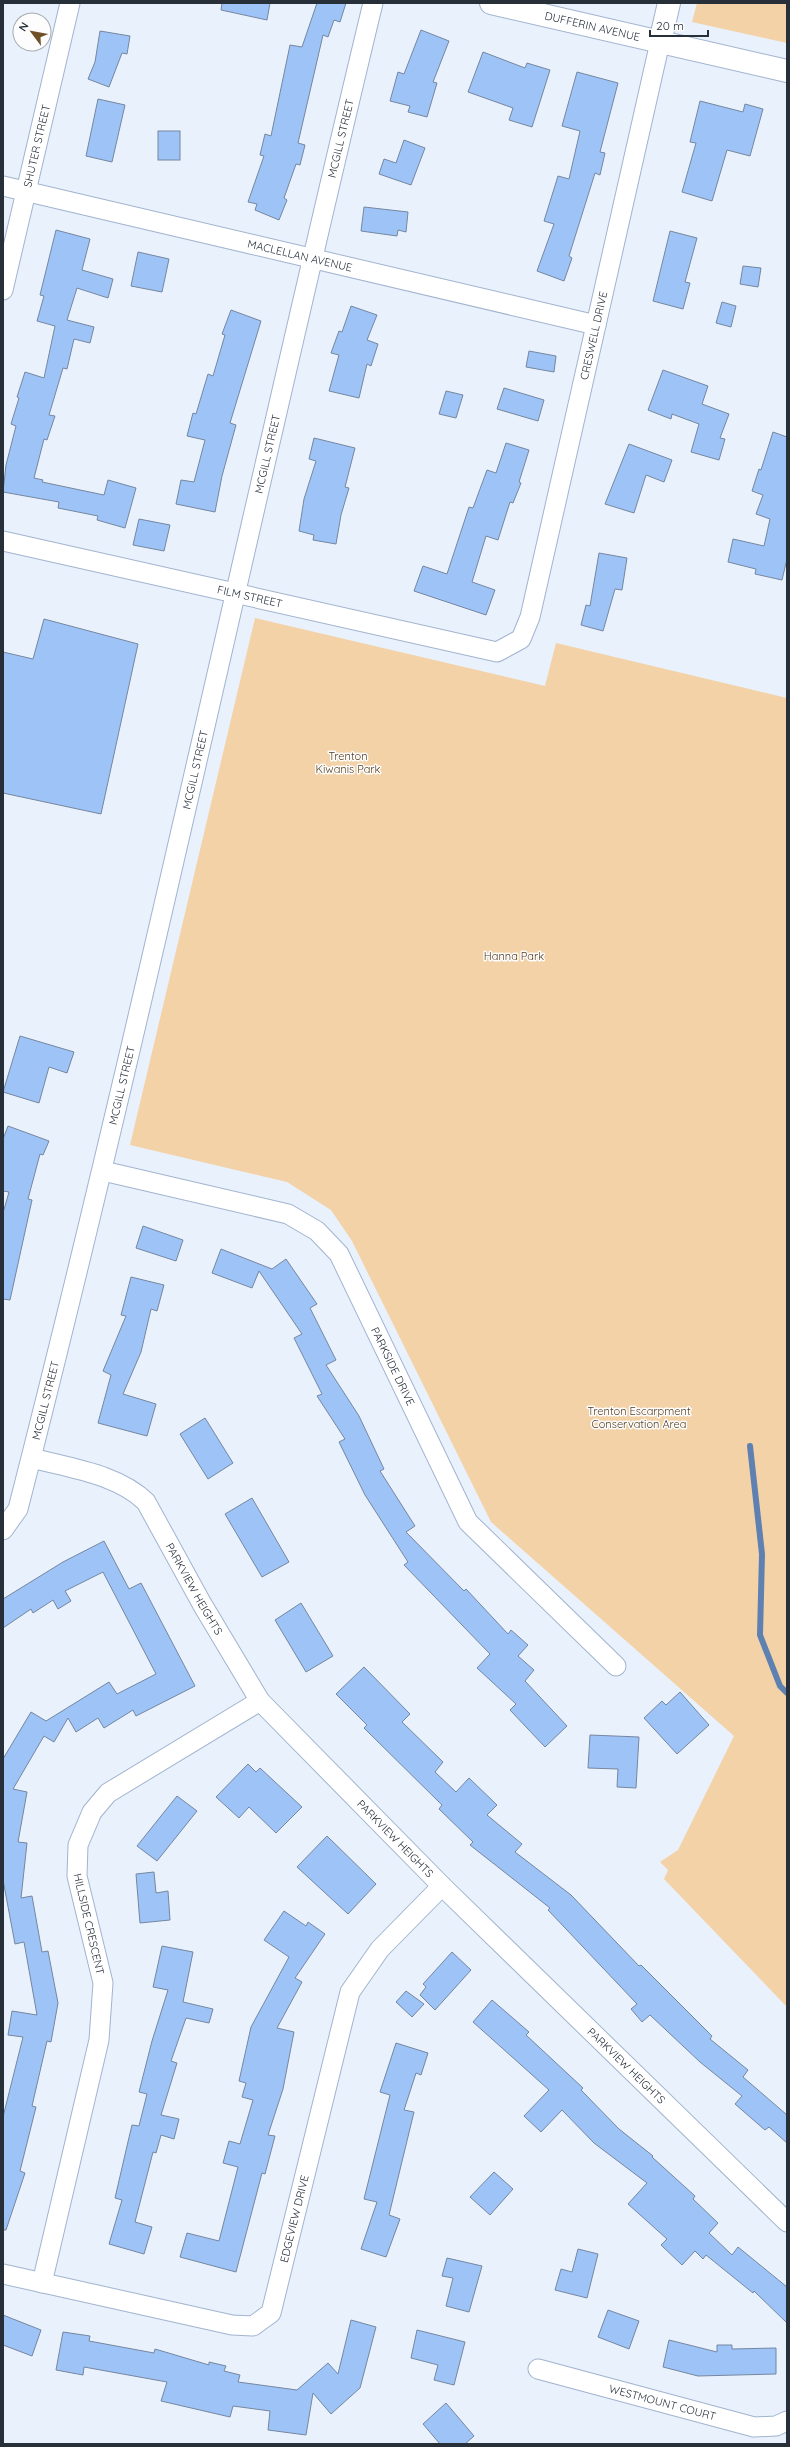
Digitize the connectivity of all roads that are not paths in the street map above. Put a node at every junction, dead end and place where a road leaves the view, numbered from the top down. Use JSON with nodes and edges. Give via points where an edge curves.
{"nodes":[{"id":1,"x":70,"y":3,"type":"edge"},
{"id":2,"x":373,"y":3,"type":"edge"},
{"id":3,"x":491,"y":3,"type":"edge"},
{"id":4,"x":669,"y":3,"type":"edge"},
{"id":5,"x":660,"y":42,"type":"junction"},
{"id":6,"x":787,"y":71,"type":"edge"},
{"id":7,"x":3,"y":186,"type":"edge"},
{"id":8,"x":26,"y":191,"type":"junction"},
{"id":9,"x":312,"y":256,"type":"junction"},
{"id":10,"x":3,"y":290,"type":"edge"},
{"id":11,"x":596,"y":325,"type":"junction"},
{"id":12,"x":3,"y":541,"type":"edge"},
{"id":13,"x":237,"y":592,"type":"junction"},
{"id":14,"x":497,"y":652,"type":"joint"},
{"id":15,"x":103,"y":1171,"type":"junction"},
{"id":16,"x":32,"y":1458,"type":"junction"},
{"id":17,"x":3,"y":1530,"type":"edge"},
{"id":18,"x":616,"y":1666,"type":"dead end"},
{"id":19,"x":260,"y":1701,"type":"junction"},
{"id":20,"x":442,"y":1886,"type":"junction"},
{"id":21,"x":787,"y":2222,"type":"edge"},
{"id":22,"x":3,"y":2274,"type":"edge"},
{"id":23,"x":42,"y":2283,"type":"junction"},
{"id":24,"x":538,"y":2369,"type":"dead end"},
{"id":25,"x":787,"y":2421,"type":"edge"}],
"edges":[{"from":1,"to":8,"type":"street","name":"SHUTER STREET"},
{"from":2,"to":9,"type":"street","name":"MCGILL STREET"},
{"from":3,"to":5,"type":"main road","name":"DUFFERIN AVENUE"},
{"from":4,"to":5,"type":"main road","name":"CRESWELL DRIVE"},
{"from":5,"to":6,"type":"main road","name":"DUFFERIN AVENUE"},
{"from":5,"to":11,"type":"street","name":"CRESWELL DRIVE"},
{"from":7,"to":8,"type":"street","name":"MACLELLAN AVENUE"},
{"from":8,"to":9,"type":"street","name":"MACLELLAN AVENUE"},
{"from":8,"to":10,"type":"street","name":"SHUTER STREET"},
{"from":9,"to":11,"type":"street","name":"MACLELLAN AVENUE"},
{"from":9,"to":13,"type":"street","name":"MCGILL STREET"},
{"from":11,"to":14,"type":"street","name":"CRESWELL DRIVE","via":[[530,617],[521,639]]},
{"from":12,"to":13,"type":"street","name":"FILM STREET"},
{"from":13,"to":14,"type":"street","name":"FILM STREET"},
{"from":13,"to":15,"type":"street","name":"MCGILL STREET"},
{"from":15,"to":16,"type":"street","name":"MCGILL STREET"},
{"from":15,"to":18,"type":"street","name":"PARKSIDE DRIVE","via":[[288,1214],[317,1231],[339,1254],[468,1522]]},
{"from":16,"to":17,"type":"street","name":"MCGILL STREET","via":[[18,1509]]},
{"from":16,"to":19,"type":"street","name":"PARKVIEW HEIGHTS","via":[[99,1476],[134,1490],[146,1502],[202,1604]]},
{"from":19,"to":20,"type":"street","name":"PARKVIEW HEIGHTS"},
{"from":19,"to":23,"type":"street","name":"HILLSIDE CRESCENT","via":[[108,1793],[92,1812],[78,1844],[76,1876],[103,1983],[99,2040]]},
{"from":20,"to":21,"type":"street","name":"PARKVIEW HEIGHTS"},
{"from":20,"to":23,"type":"street","name":"EDGEVIEW DRIVE","via":[[380,1949],[350,1992],[271,2313],[253,2326],[232,2325]]},
{"from":22,"to":23,"type":"street","name":"EDGEVIEW DRIVE"},
{"from":24,"to":25,"type":"street","name":"WESTMOUNT COURT","via":[[754,2427],[776,2426]]}]}
